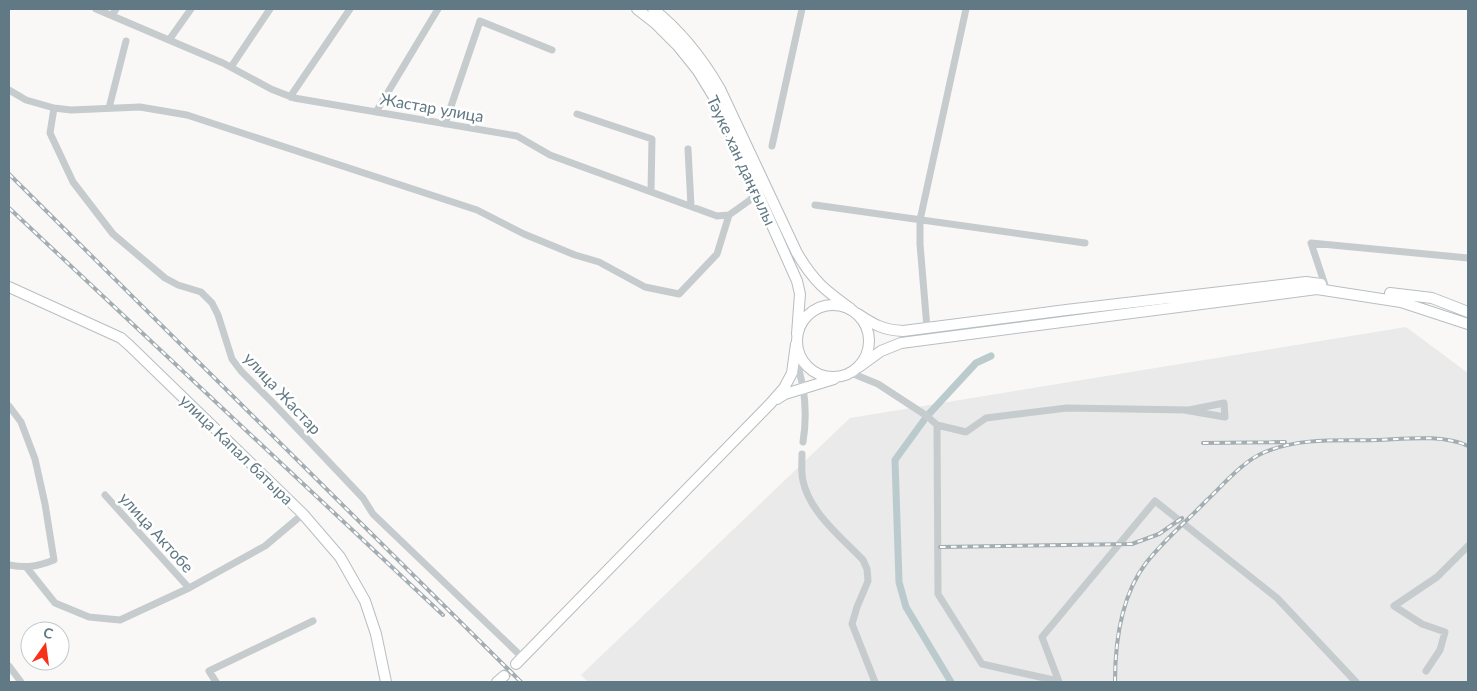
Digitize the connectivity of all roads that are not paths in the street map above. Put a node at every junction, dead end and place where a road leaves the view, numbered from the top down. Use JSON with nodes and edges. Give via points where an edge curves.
{"nodes":[{"id":1,"x":96,"y":9,"type":"edge"},
{"id":2,"x":191,"y":9,"type":"edge"},
{"id":3,"x":270,"y":9,"type":"edge"},
{"id":4,"x":350,"y":9,"type":"edge"},
{"id":5,"x":438,"y":9,"type":"edge"},
{"id":6,"x":637,"y":9,"type":"edge"},
{"id":7,"x":652,"y":9,"type":"edge"},
{"id":8,"x":802,"y":9,"type":"edge"},
{"id":9,"x":966,"y":9,"type":"edge"},
{"id":10,"x":114,"y":12,"type":"edge"},
{"id":11,"x":169,"y":40,"type":"junction"},
{"id":12,"x":126,"y":41,"type":"dead end"},
{"id":13,"x":552,"y":50,"type":"dead end"},
{"id":14,"x":231,"y":67,"type":"junction"},
{"id":15,"x":9,"y":90,"type":"edge"},
{"id":16,"x":290,"y":97,"type":"junction"},
{"id":17,"x":54,"y":108,"type":"junction"},
{"id":18,"x":109,"y":108,"type":"junction"},
{"id":19,"x":376,"y":112,"type":"junction"},
{"id":20,"x":577,"y":114,"type":"dead end"},
{"id":21,"x":445,"y":124,"type":"junction"},
{"id":22,"x":772,"y":146,"type":"dead end"},
{"id":23,"x":688,"y":149,"type":"dead end"},
{"id":24,"x":651,"y":191,"type":"junction"},
{"id":25,"x":758,"y":191,"type":"junction"},
{"id":26,"x":815,"y":205,"type":"dead end"},
{"id":27,"x":692,"y":206,"type":"junction"},
{"id":28,"x":729,"y":216,"type":"junction"},
{"id":29,"x":920,"y":220,"type":"junction"},
{"id":30,"x":1085,"y":243,"type":"dead end"},
{"id":31,"x":797,"y":253,"type":"junction"},
{"id":32,"x":787,"y":257,"type":"junction"},
{"id":33,"x":1468,"y":258,"type":"edge"},
{"id":34,"x":1325,"y":285,"type":"junction"},
{"id":35,"x":9,"y":287,"type":"edge"},
{"id":36,"x":855,"y":312,"type":"junction"},
{"id":37,"x":1468,"y":312,"type":"edge"},
{"id":38,"x":1468,"y":324,"type":"edge"},
{"id":39,"x":927,"y":328,"type":"junction"},
{"id":40,"x":797,"y":343,"type":"junction"},
{"id":41,"x":855,"y":370,"type":"junction"},
{"id":42,"x":840,"y":377,"type":"junction"},
{"id":43,"x":803,"y":388,"type":"junction"},
{"id":44,"x":770,"y":404,"type":"junction"},
{"id":45,"x":9,"y":406,"type":"edge"},
{"id":46,"x":1184,"y":410,"type":"junction"},
{"id":47,"x":937,"y":425,"type":"junction"},
{"id":48,"x":803,"y":442,"type":"dead end"},
{"id":49,"x":802,"y":454,"type":"dead end"},
{"id":50,"x":106,"y":495,"type":"dead end"},
{"id":51,"x":303,"y":514,"type":"junction"},
{"id":52,"x":1468,"y":546,"type":"edge"},
{"id":53,"x":9,"y":565,"type":"edge"},
{"id":54,"x":27,"y":568,"type":"junction"},
{"id":55,"x":189,"y":588,"type":"junction"},
{"id":56,"x":313,"y":621,"type":"dead end"},
{"id":57,"x":519,"y":660,"type":"joint"},
{"id":58,"x":9,"y":666,"type":"edge"},
{"id":59,"x":1426,"y":670,"type":"dead end"},
{"id":60,"x":1058,"y":681,"type":"edge"},
{"id":61,"x":21,"y":682,"type":"edge"},
{"id":62,"x":216,"y":682,"type":"edge"},
{"id":63,"x":386,"y":682,"type":"edge"},
{"id":64,"x":875,"y":682,"type":"edge"},
{"id":65,"x":1356,"y":682,"type":"edge"}],
"edges":[{"from":1,"to":10,"type":"street","name":"Жастар улица"},
{"from":2,"to":11,"type":"street"},
{"from":3,"to":14,"type":"street"},
{"from":4,"to":16,"type":"street"},
{"from":5,"to":19,"type":"street"},
{"from":6,"to":25,"type":"main road","name":"Тәуке хан даңғылы","via":[[655,22],[698,70],[717,102]]},
{"from":7,"to":31,"type":"main road","name":"Тәуке хан даңғылы","via":[[681,34],[706,65]]},
{"from":8,"to":22,"type":"street"},
{"from":9,"to":29,"type":"street"},
{"from":10,"to":11,"type":"street","name":"Жастар улица"},
{"from":11,"to":14,"type":"street","name":"Жастар улица"},
{"from":12,"to":18,"type":"street"},
{"from":13,"to":21,"type":"street","via":[[480,22]]},
{"from":14,"to":16,"type":"street","name":"Жастар улица"},
{"from":15,"to":17,"type":"street","via":[[26,100]]},
{"from":16,"to":19,"type":"street","name":"Жастар улица"},
{"from":17,"to":18,"type":"street"},
{"from":17,"to":57,"type":"street","name":"улица Жастар","via":[[50,132],[54,141],[74,182],[114,234],[165,278],[201,292],[212,303],[232,359],[241,371],[363,498],[373,514]]},
{"from":18,"to":28,"type":"street","via":[[140,107],[187,115],[234,130],[477,210],[524,234],[599,262],[645,288],[679,294],[717,254]]},
{"from":19,"to":21,"type":"street","name":"Жастар улица"},
{"from":20,"to":24,"type":"street","via":[[652,139]]},
{"from":21,"to":24,"type":"street","name":"Жастар улица","via":[[517,136],[550,155]]},
{"from":23,"to":27,"type":"street"},
{"from":24,"to":27,"type":"street","name":"Жастар улица"},
{"from":25,"to":28,"type":"street"},
{"from":25,"to":32,"type":"main road","name":"Тәуке хан даңғылы"},
{"from":26,"to":29,"type":"street"},
{"from":27,"to":28,"type":"street","name":"Жастар улица","via":[[717,216]]},
{"from":29,"to":30,"type":"street"},
{"from":29,"to":39,"type":"street"},
{"from":31,"to":32,"type":"main road"},
{"from":31,"to":36,"type":"main road","name":"Тәуке хан даңғылы","via":[[818,284]]},
{"from":32,"to":40,"type":"main road","name":"Тәуке хан даңғылы","via":[[800,294]]},
{"from":33,"to":34,"type":"street","via":[[1311,243]]},
{"from":34,"to":37,"type":"main road","name":"Тәуке хан даңғылы","via":[[1432,298]]},
{"from":34,"to":39,"type":"main road","name":"Тәуке хан даңғылы","via":[[1306,282]]},
{"from":35,"to":51,"type":"main road","name":"улица Капал батыра","via":[[121,338]]},
{"from":36,"to":39,"type":"main road","name":"Тәуке хан даңғылы","via":[[875,326],[889,330],[903,332]]},
{"from":36,"to":40,"type":"main road","via":[[838,305],[824,305],[812,311],[802,321]]},
{"from":36,"to":41,"type":"main road","via":[[866,326],[870,340],[867,355]]},
{"from":38,"to":41,"type":"main road","via":[[1401,302],[1317,289],[901,343],[881,351]]},
{"from":40,"to":42,"type":"main road","via":[[806,366],[816,374]]},
{"from":40,"to":43,"type":"street"},
{"from":40,"to":44,"type":"main road","name":"Тәуке хан даңғылы","via":[[792,373]]},
{"from":41,"to":42,"type":"main road"},
{"from":41,"to":47,"type":"street"},
{"from":42,"to":43,"type":"main road"},
{"from":43,"to":44,"type":"main road"},
{"from":43,"to":48,"type":"street","via":[[806,424]]},
{"from":44,"to":57,"type":"main road"},
{"from":45,"to":54,"type":"street","via":[[21,422],[35,459],[54,560]]},
{"from":46,"to":46,"type":"street","via":[[1224,403],[1225,417],[1208,414]]},
{"from":46,"to":47,"type":"street","via":[[1067,408],[986,418],[966,432]]},
{"from":47,"to":60,"type":"street","via":[[938,594],[982,664]]},
{"from":49,"to":64,"type":"street","via":[[803,482],[818,512],[863,560],[866,569],[868,581],[852,624]]},
{"from":50,"to":55,"type":"street","name":"улица Актобе"},
{"from":51,"to":55,"type":"street","name":"улица Актобе","via":[[265,546]]},
{"from":51,"to":63,"type":"main road","name":"улица Капал батыра","via":[[340,557],[365,601]]},
{"from":52,"to":59,"type":"street","via":[[1437,577],[1394,606],[1422,624],[1445,632],[1440,650]]},
{"from":53,"to":54,"type":"street"},
{"from":54,"to":55,"type":"street","name":"улица Актобе","via":[[56,603],[89,617],[120,620]]},
{"from":56,"to":62,"type":"street","via":[[208,671]]},
{"from":58,"to":61,"type":"street"},
{"from":60,"to":65,"type":"street","via":[[1042,637],[1155,501],[1277,598]]}]}
